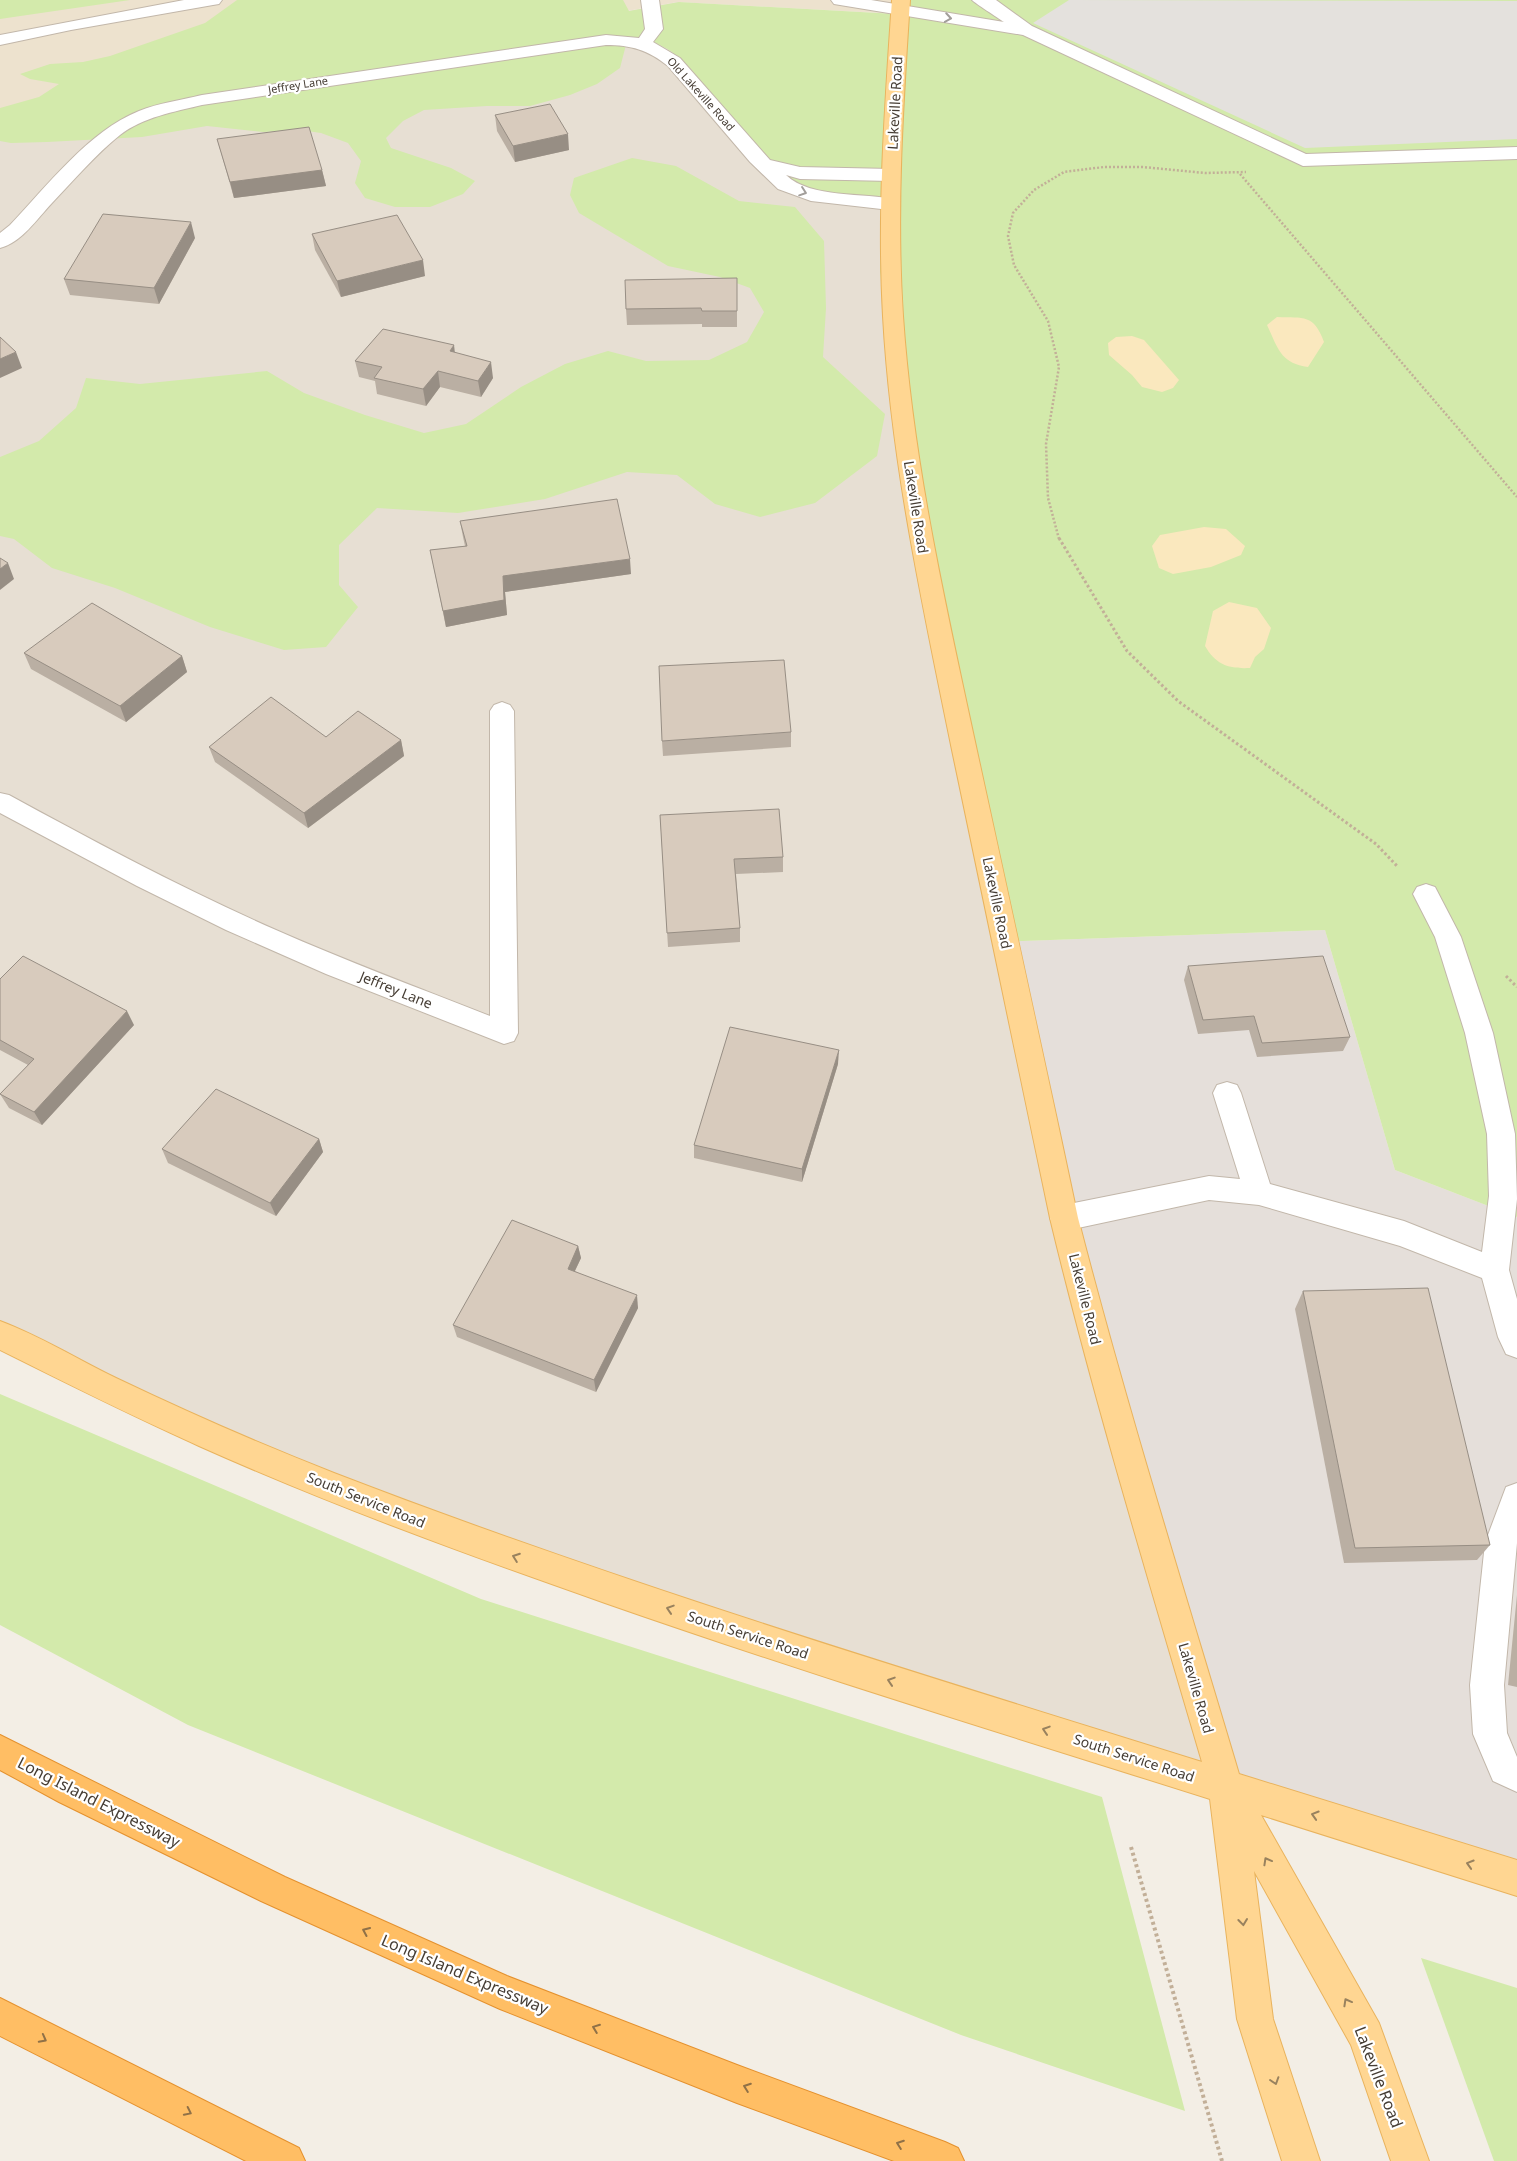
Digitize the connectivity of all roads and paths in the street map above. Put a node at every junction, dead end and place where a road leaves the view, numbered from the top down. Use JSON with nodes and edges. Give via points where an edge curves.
{"nodes":[{"id":1,"x":214,"y":0,"type":"edge"},
{"id":2,"x":650,"y":0,"type":"edge"},
{"id":3,"x":840,"y":0,"type":"edge"},
{"id":4,"x":981,"y":0,"type":"edge"},
{"id":5,"x":900,"y":5,"type":"edge"},
{"id":6,"x":1026,"y":30,"type":"junction"},
{"id":7,"x":0,"y":40,"type":"edge"},
{"id":8,"x":644,"y":43,"type":"junction"},
{"id":9,"x":1517,"y":153,"type":"edge"},
{"id":10,"x":1303,"y":160,"type":"junction"},
{"id":11,"x":764,"y":165,"type":"junction"},
{"id":12,"x":1240,"y":174,"type":"junction"},
{"id":13,"x":891,"y":176,"type":"junction"},
{"id":14,"x":890,"y":204,"type":"junction"},
{"id":15,"x":0,"y":242,"type":"edge"},
{"id":16,"x":1517,"y":497,"type":"edge"},
{"id":17,"x":502,"y":711,"type":"dead end"},
{"id":18,"x":0,"y":802,"type":"edge"},
{"id":19,"x":1426,"y":894,"type":"joint"},
{"id":20,"x":1227,"y":1093,"type":"dead end"},
{"id":21,"x":1259,"y":1193,"type":"junction"},
{"id":22,"x":1064,"y":1218,"type":"junction"},
{"id":23,"x":1494,"y":1270,"type":"junction"},
{"id":24,"x":0,"y":1335,"type":"edge"},
{"id":25,"x":1517,"y":1344,"type":"edge"},
{"id":26,"x":1517,"y":1498,"type":"edge"},
{"id":27,"x":0,"y":1752,"type":"edge"},
{"id":28,"x":1517,"y":1775,"type":"edge"},
{"id":29,"x":1226,"y":1787,"type":"junction"},
{"id":30,"x":1131,"y":1847,"type":"dead end"},
{"id":31,"x":1517,"y":1878,"type":"edge"},
{"id":32,"x":0,"y":2016,"type":"edge"},
{"id":33,"x":286,"y":2161,"type":"edge"},
{"id":34,"x":945,"y":2161,"type":"edge"},
{"id":35,"x":1222,"y":2161,"type":"edge"},
{"id":36,"x":1301,"y":2161,"type":"edge"},
{"id":37,"x":1410,"y":2161,"type":"edge"}],
"edges":[{"from":1,"to":7,"type":"street"},
{"from":2,"to":8,"type":"street","via":[[654,29]]},
{"from":3,"to":5,"type":"street"},
{"from":4,"to":6,"type":"street"},
{"from":5,"to":6,"type":"street","one_way":true},
{"from":5,"to":13,"type":"main road","name":"Lakeville Road"},
{"from":6,"to":10,"type":"street"},
{"from":8,"to":11,"type":"street","name":"Old Lakeville Road","via":[[655,47],[674,62]]},
{"from":8,"to":15,"type":"street","name":"Jeffrey Lane","via":[[622,39],[589,41],[162,108],[131,121],[102,140],[18,229]]},
{"from":9,"to":10,"type":"street"},
{"from":10,"to":12,"type":"path"},
{"from":11,"to":13,"type":"street","via":[[800,173]]},
{"from":11,"to":14,"type":"street","name":"Old Lakeville Road","one_way":true,"via":[[785,184],[811,195]]},
{"from":12,"to":16,"type":"path"},
{"from":12,"to":19,"type":"path","via":[[1143,166],[1064,172],[1034,190],[1013,214],[1008,236],[1014,265],[1048,321],[1059,367],[1046,444],[1048,498],[1060,542],[1127,651],[1178,701],[1376,844]]},
{"from":13,"to":14,"type":"main road","name":"Lakeville Road"},
{"from":14,"to":22,"type":"main road","name":"Lakeville Road","via":[[897,367],[919,530]]},
{"from":17,"to":18,"type":"street","name":"Jeffrey Lane","via":[[504,1033],[236,923],[142,878]]},
{"from":19,"to":23,"type":"street","via":[[1448,937],[1473,1016],[1501,1134],[1504,1196]]},
{"from":20,"to":21,"type":"street"},
{"from":21,"to":22,"type":"street","via":[[1209,1188]]},
{"from":21,"to":23,"type":"street","via":[[1404,1234]]},
{"from":22,"to":29,"type":"main road","name":"Lakeville Road","via":[[1118,1420]]},
{"from":23,"to":25,"type":"street"},
{"from":29,"to":24,"type":"main road","name":"South Service Road","one_way":true,"via":[[710,1622],[476,1542],[379,1506],[183,1424]]},
{"from":26,"to":28,"type":"street","via":[[1501,1543],[1487,1686],[1490,1734],[1505,1769]]},
{"from":34,"to":27,"type":"highway","name":"Long Island Expressway","one_way":true,"via":[[500,1991],[273,1889]]},
{"from":31,"to":29,"type":"main road","name":"South Service Road","one_way":true},
{"from":29,"to":36,"type":"main road","name":"Lakeville Road","one_way":true,"via":[[1255,2019]]},
{"from":37,"to":29,"type":"main road","name":"Lakeville Road","one_way":true,"via":[[1366,2036]]},
{"from":30,"to":35,"type":"path"},
{"from":32,"to":33,"type":"highway","one_way":true}]}
